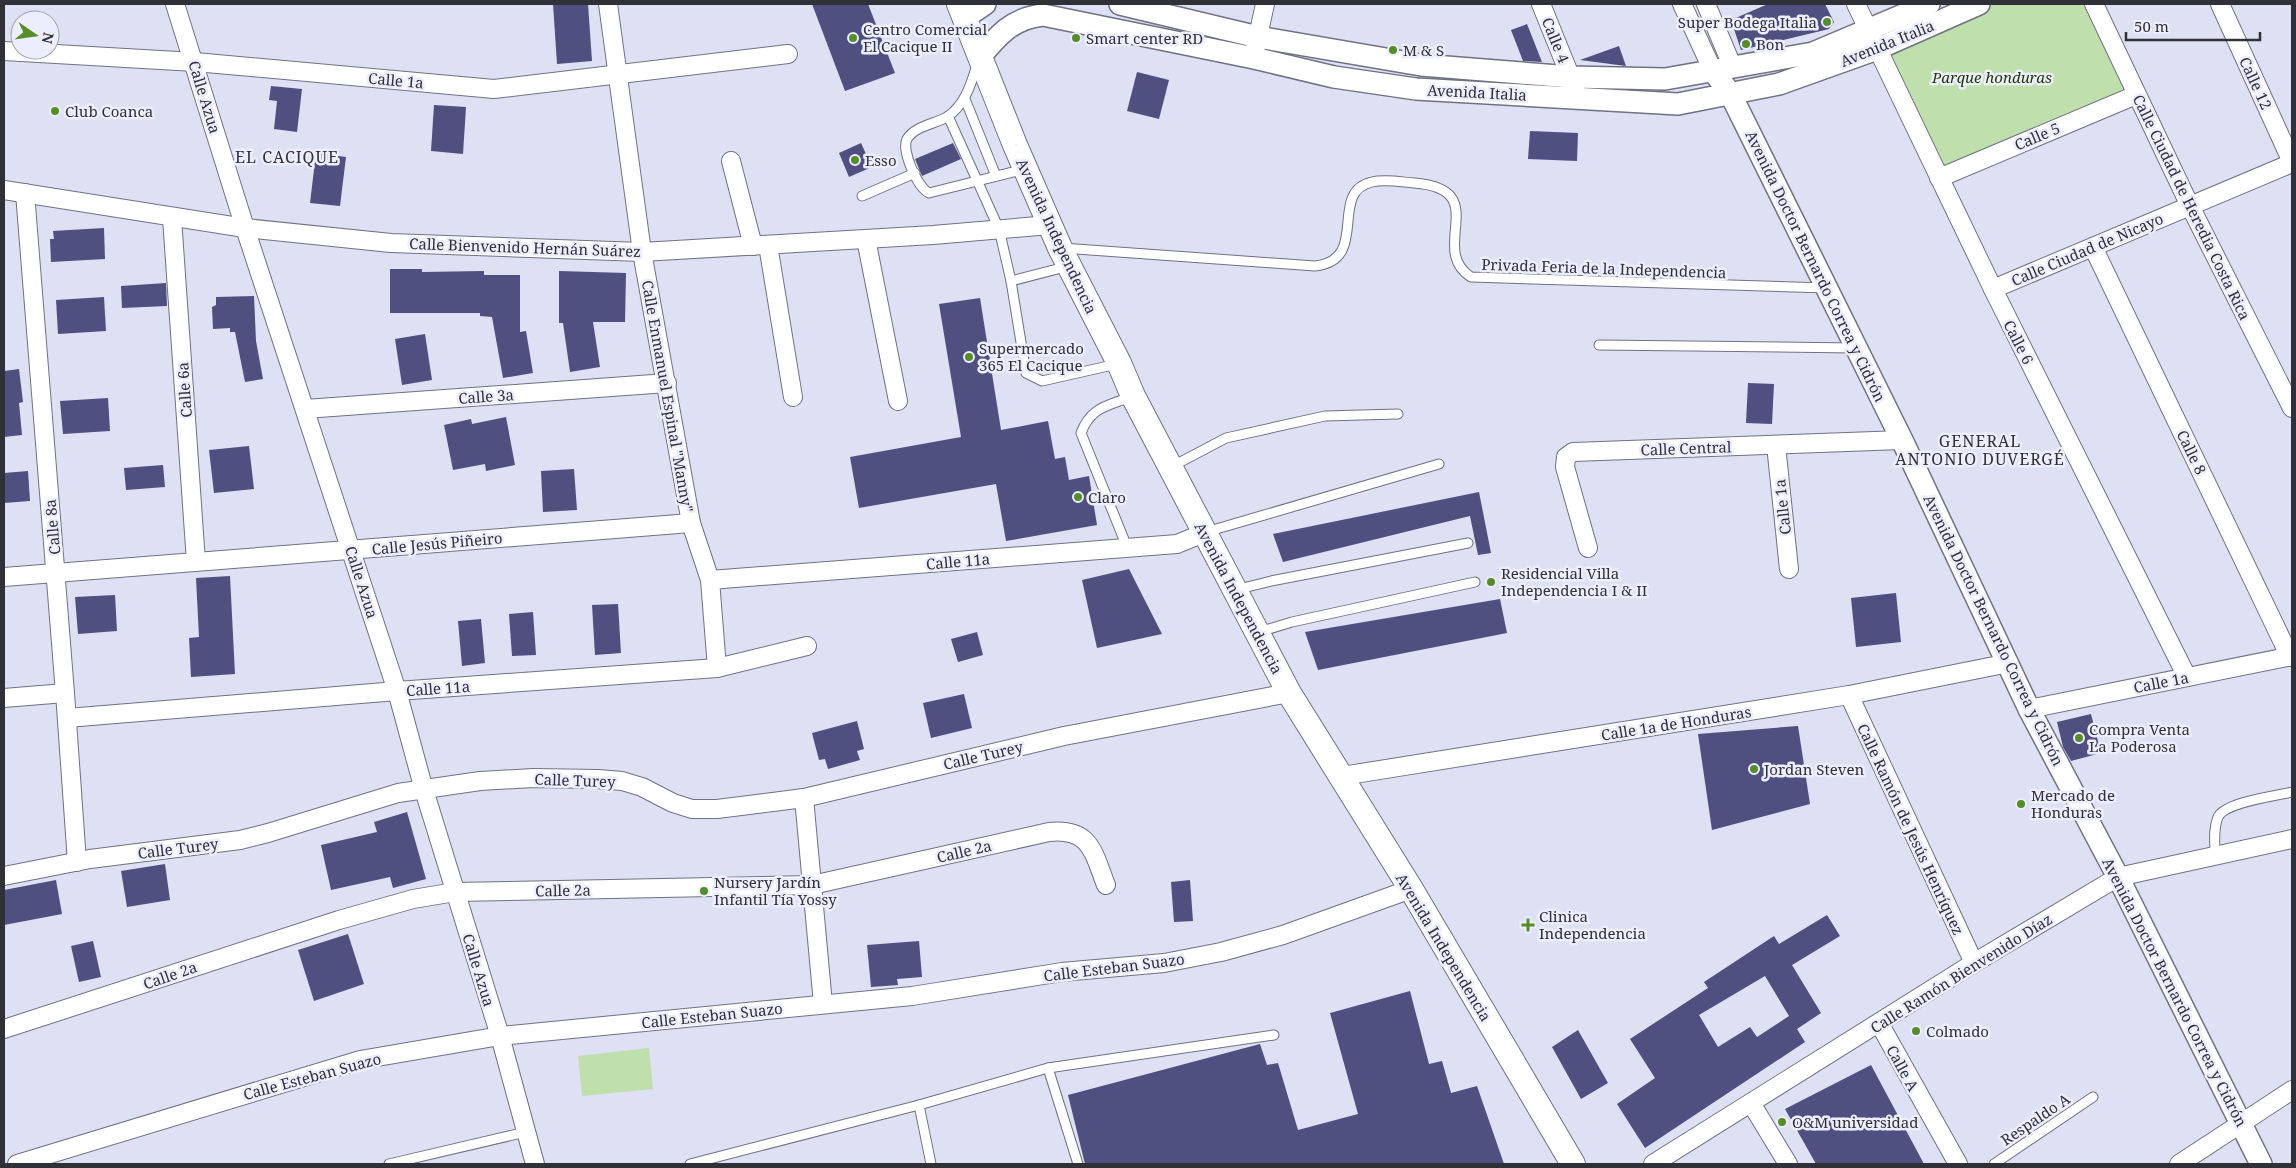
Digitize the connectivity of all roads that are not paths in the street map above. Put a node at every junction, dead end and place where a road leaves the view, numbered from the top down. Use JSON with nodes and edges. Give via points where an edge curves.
{"nodes":[{"id":1,"x":175,"y":4,"type":"edge"},
{"id":2,"x":608,"y":4,"type":"edge"},
{"id":3,"x":985,"y":4,"type":"edge"},
{"id":4,"x":1120,"y":4,"type":"edge"},
{"id":5,"x":1265,"y":4,"type":"edge"},
{"id":6,"x":1541,"y":4,"type":"edge"},
{"id":7,"x":1682,"y":4,"type":"edge"},
{"id":8,"x":1706,"y":4,"type":"edge"},
{"id":9,"x":1856,"y":4,"type":"edge"},
{"id":10,"x":1928,"y":4,"type":"edge"},
{"id":11,"x":1979,"y":4,"type":"edge"},
{"id":12,"x":2094,"y":4,"type":"edge"},
{"id":13,"x":2220,"y":4,"type":"edge"},
{"id":14,"x":961,"y":11,"type":"edge"},
{"id":15,"x":1258,"y":37,"type":"junction"},
{"id":16,"x":1872,"y":40,"type":"junction"},
{"id":17,"x":4,"y":51,"type":"edge"},
{"id":18,"x":788,"y":54,"type":"dead end"},
{"id":19,"x":980,"y":58,"type":"junction"},
{"id":20,"x":1254,"y":58,"type":"junction"},
{"id":21,"x":195,"y":62,"type":"junction"},
{"id":22,"x":1723,"y":70,"type":"junction"},
{"id":23,"x":618,"y":73,"type":"junction"},
{"id":24,"x":1571,"y":77,"type":"junction"},
{"id":25,"x":1730,"y":94,"type":"junction"},
{"id":26,"x":2136,"y":95,"type":"junction"},
{"id":27,"x":1579,"y":98,"type":"junction"},
{"id":28,"x":965,"y":100,"type":"junction"},
{"id":29,"x":948,"y":116,"type":"junction"},
{"id":30,"x":730,"y":161,"type":"dead end"},
{"id":31,"x":2292,"y":163,"type":"edge"},
{"id":32,"x":1025,"y":169,"type":"junction"},
{"id":33,"x":914,"y":173,"type":"junction"},
{"id":34,"x":996,"y":176,"type":"junction"},
{"id":35,"x":1940,"y":178,"type":"junction"},
{"id":36,"x":977,"y":182,"type":"junction"},
{"id":37,"x":4,"y":190,"type":"edge"},
{"id":38,"x":25,"y":193,"type":"junction"},
{"id":39,"x":862,"y":196,"type":"dead end"},
{"id":40,"x":2190,"y":206,"type":"junction"},
{"id":41,"x":172,"y":218,"type":"junction"},
{"id":42,"x":1050,"y":225,"type":"junction"},
{"id":43,"x":246,"y":228,"type":"junction"},
{"id":44,"x":999,"y":229,"type":"junction"},
{"id":45,"x":866,"y":239,"type":"junction"},
{"id":46,"x":760,"y":245,"type":"junction"},
{"id":47,"x":2093,"y":247,"type":"junction"},
{"id":48,"x":642,"y":252,"type":"junction"},
{"id":49,"x":1064,"y":257,"type":"junction"},
{"id":50,"x":1011,"y":281,"type":"junction"},
{"id":51,"x":1828,"y":288,"type":"junction"},
{"id":52,"x":1993,"y":289,"type":"junction"},
{"id":53,"x":1599,"y":345,"type":"dead end"},
{"id":54,"x":1856,"y":348,"type":"junction"},
{"id":55,"x":1119,"y":364,"type":"junction"},
{"id":56,"x":667,"y":384,"type":"junction"},
{"id":57,"x":793,"y":396,"type":"dead end"},
{"id":58,"x":1133,"y":396,"type":"junction"},
{"id":59,"x":898,"y":401,"type":"dead end"},
{"id":60,"x":2292,"y":408,"type":"edge"},
{"id":61,"x":305,"y":409,"type":"junction"},
{"id":62,"x":1398,"y":414,"type":"dead end"},
{"id":63,"x":1902,"y":440,"type":"junction"},
{"id":64,"x":1776,"y":445,"type":"junction"},
{"id":65,"x":1439,"y":464,"type":"dead end"},
{"id":66,"x":1171,"y":467,"type":"junction"},
{"id":67,"x":691,"y":523,"type":"junction"},
{"id":68,"x":1204,"y":533,"type":"junction"},
{"id":69,"x":1468,"y":543,"type":"dead end"},
{"id":70,"x":1127,"y":547,"type":"junction"},
{"id":71,"x":1588,"y":548,"type":"dead end"},
{"id":72,"x":351,"y":550,"type":"junction"},
{"id":73,"x":196,"y":562,"type":"junction"},
{"id":74,"x":1789,"y":569,"type":"dead end"},
{"id":75,"x":56,"y":573,"type":"junction"},
{"id":76,"x":4,"y":577,"type":"edge"},
{"id":77,"x":710,"y":580,"type":"junction"},
{"id":78,"x":1475,"y":582,"type":"dead end"},
{"id":79,"x":1234,"y":590,"type":"junction"},
{"id":80,"x":1258,"y":632,"type":"junction"},
{"id":81,"x":807,"y":646,"type":"dead end"},
{"id":82,"x":2291,"y":657,"type":"edge"},
{"id":83,"x":2009,"y":663,"type":"junction"},
{"id":84,"x":717,"y":668,"type":"junction"},
{"id":85,"x":2188,"y":677,"type":"junction"},
{"id":86,"x":397,"y":691,"type":"junction"},
{"id":87,"x":65,"y":693,"type":"junction"},
{"id":88,"x":1289,"y":693,"type":"junction"},
{"id":89,"x":1849,"y":695,"type":"junction"},
{"id":90,"x":4,"y":698,"type":"edge"},
{"id":91,"x":2029,"y":709,"type":"junction"},
{"id":92,"x":67,"y":718,"type":"junction"},
{"id":93,"x":1342,"y":776,"type":"junction"},
{"id":94,"x":424,"y":790,"type":"junction"},
{"id":95,"x":2292,"y":792,"type":"edge"},
{"id":96,"x":804,"y":798,"type":"junction"},
{"id":97,"x":2292,"y":839,"type":"edge"},
{"id":98,"x":2215,"y":856,"type":"junction"},
{"id":99,"x":76,"y":862,"type":"junction"},
{"id":100,"x":4,"y":876,"type":"edge"},
{"id":101,"x":2118,"y":877,"type":"junction"},
{"id":102,"x":1106,"y":885,"type":"dead end"},
{"id":103,"x":812,"y":886,"type":"junction"},
{"id":104,"x":1410,"y":889,"type":"junction"},
{"id":105,"x":455,"y":892,"type":"junction"},
{"id":106,"x":1974,"y":963,"type":"junction"},
{"id":107,"x":823,"y":1004,"type":"junction"},
{"id":108,"x":1879,"y":1023,"type":"junction"},
{"id":109,"x":4,"y":1030,"type":"edge"},
{"id":110,"x":1274,"y":1035,"type":"dead end"},
{"id":111,"x":500,"y":1036,"type":"junction"},
{"id":112,"x":1048,"y":1068,"type":"junction"},
{"id":113,"x":2292,"y":1090,"type":"edge"},
{"id":114,"x":2093,"y":1097,"type":"dead end"},
{"id":115,"x":1751,"y":1103,"type":"junction"},
{"id":116,"x":919,"y":1105,"type":"junction"},
{"id":117,"x":2242,"y":1125,"type":"junction"},
{"id":118,"x":526,"y":1132,"type":"junction"},
{"id":119,"x":17,"y":1164,"type":"edge"},
{"id":120,"x":389,"y":1164,"type":"edge"},
{"id":121,"x":536,"y":1164,"type":"edge"},
{"id":122,"x":690,"y":1164,"type":"edge"},
{"id":123,"x":931,"y":1164,"type":"edge"},
{"id":124,"x":1078,"y":1164,"type":"edge"},
{"id":125,"x":1574,"y":1164,"type":"edge"},
{"id":126,"x":1653,"y":1164,"type":"edge"},
{"id":127,"x":1788,"y":1164,"type":"edge"},
{"id":128,"x":1958,"y":1164,"type":"edge"},
{"id":129,"x":1994,"y":1164,"type":"edge"},
{"id":130,"x":2179,"y":1164,"type":"edge"},
{"id":131,"x":2261,"y":1164,"type":"edge"}],
"edges":[{"from":1,"to":21,"type":"street","name":"Calle Azua"},
{"from":2,"to":23,"type":"street","name":"Calle Enmanuel Espinal \"Manny\""},
{"from":3,"to":14,"type":"street"},
{"from":4,"to":15,"type":"street","name":"Avenida Italia"},
{"from":5,"to":15,"type":"street"},
{"from":6,"to":24,"type":"street","name":"Calle 4"},
{"from":7,"to":22,"type":"street"},
{"from":8,"to":22,"type":"street"},
{"from":9,"to":16,"type":"street","name":"Calle 6"},
{"from":10,"to":16,"type":"street","name":"Avenida Italia"},
{"from":11,"to":16,"type":"street","name":"Avenida Italia"},
{"from":12,"to":26,"type":"street","name":"Calle Ciudad de Heredia Costa Rica"},
{"from":13,"to":31,"type":"street","name":"Calle 12"},
{"from":14,"to":19,"type":"main road","name":"Avenida Independencia"},
{"from":15,"to":20,"type":"street"},
{"from":15,"to":24,"type":"street","name":"Avenida Italia","via":[[1421,65]]},
{"from":16,"to":22,"type":"street","name":"Avenida Italia"},
{"from":16,"to":25,"type":"street","name":"Avenida Italia","via":[[1779,84]]},
{"from":16,"to":35,"type":"street","name":"Calle 6"},
{"from":17,"to":21,"type":"street","name":"Calle 1a"},
{"from":18,"to":23,"type":"street","name":"Calle 1a"},
{"from":19,"to":20,"type":"street","name":"Avenida Italia","via":[[996,37],[1014,23],[1043,15]]},
{"from":19,"to":28,"type":"lane"},
{"from":19,"to":32,"type":"main road","name":"Avenida Independencia"},
{"from":20,"to":27,"type":"street","name":"Avenida Italia","via":[[1334,78],[1416,89]]},
{"from":21,"to":23,"type":"street","name":"Calle 1a","via":[[494,89]]},
{"from":21,"to":43,"type":"street","name":"Calle Azua"},
{"from":22,"to":24,"type":"street","name":"Avenida Italia","via":[[1665,79]]},
{"from":22,"to":25,"type":"street"},
{"from":23,"to":48,"type":"street","name":"Calle Enmanuel Espinal \"Manny\""},
{"from":24,"to":27,"type":"street","name":"Calle 4"},
{"from":25,"to":27,"type":"street","name":"Avenida Italia","via":[[1678,104]]},
{"from":25,"to":51,"type":"street","name":"Avenida Doctor Bernardo Correa y Cidrón"},
{"from":26,"to":35,"type":"street","name":"Calle 5"},
{"from":26,"to":40,"type":"street","name":"Calle Ciudad de Heredia Costa Rica"},
{"from":28,"to":29,"type":"lane"},
{"from":28,"to":34,"type":"lane"},
{"from":29,"to":33,"type":"lane","via":[[916,130],[907,140],[905,153]]},
{"from":29,"to":36,"type":"lane"},
{"from":30,"to":46,"type":"street"},
{"from":31,"to":40,"type":"street","name":"Calle Ciudad de Nicayo"},
{"from":32,"to":34,"type":"lane"},
{"from":32,"to":42,"type":"main road","name":"Avenida Independencia"},
{"from":33,"to":36,"type":"lane","via":[[922,189],[929,193]]},
{"from":33,"to":39,"type":"lane"},
{"from":34,"to":36,"type":"lane"},
{"from":35,"to":52,"type":"street","name":"Calle 6"},
{"from":36,"to":44,"type":"lane"},
{"from":37,"to":38,"type":"street","name":"Calle Bienvenido Hernán Suárez"},
{"from":38,"to":41,"type":"street","name":"Calle Bienvenido Hernán Suárez"},
{"from":38,"to":75,"type":"street","name":"Calle 8a"},
{"from":40,"to":47,"type":"street","name":"Calle Ciudad de Nicayo"},
{"from":40,"to":60,"type":"street","name":"Calle Ciudad de Heredia Costa Rica"},
{"from":41,"to":43,"type":"street","name":"Calle Bienvenido Hernán Suárez"},
{"from":41,"to":73,"type":"street","name":"Calle 6a"},
{"from":42,"to":44,"type":"street","name":"Calle Bienvenido Hernán Suárez"},
{"from":42,"to":49,"type":"main road","name":"Avenida Independencia"},
{"from":43,"to":48,"type":"street","name":"Calle Bienvenido Hernán Suárez","via":[[391,243]]},
{"from":43,"to":61,"type":"street","name":"Calle Azua"},
{"from":44,"to":45,"type":"street","name":"Calle Bienvenido Hernán Suárez"},
{"from":44,"to":50,"type":"lane"},
{"from":45,"to":46,"type":"street","name":"Calle Bienvenido Hernán Suárez"},
{"from":45,"to":59,"type":"street"},
{"from":46,"to":48,"type":"street","name":"Calle Bienvenido Hernán Suárez"},
{"from":46,"to":57,"type":"street"},
{"from":47,"to":52,"type":"street","name":"Calle Ciudad de Nicayo"},
{"from":47,"to":82,"type":"street","name":"Calle 8"},
{"from":48,"to":56,"type":"street","name":"Calle Enmanuel Espinal \"Manny\""},
{"from":49,"to":50,"type":"lane"},
{"from":49,"to":51,"type":"lane","name":"Privada Feria de la Independencia","via":[[1328,264],[1337,259],[1344,248],[1352,197],[1361,187],[1384,181],[1432,184],[1452,198],[1456,208],[1456,262],[1471,277]]},
{"from":49,"to":55,"type":"main road","name":"Avenida Independencia"},
{"from":50,"to":55,"type":"lane","via":[[1026,373],[1042,380]]},
{"from":51,"to":54,"type":"street","name":"Avenida Doctor Bernardo Correa y Cidrón"},
{"from":52,"to":85,"type":"street","name":"Calle 6"},
{"from":53,"to":54,"type":"lane"},
{"from":54,"to":63,"type":"street","name":"Avenida Doctor Bernardo Correa y Cidrón"},
{"from":55,"to":58,"type":"main road","name":"Avenida Independencia"},
{"from":56,"to":61,"type":"street","name":"Calle 3a"},
{"from":56,"to":67,"type":"street","name":"Calle Enmanuel Espinal \"Manny\""},
{"from":58,"to":66,"type":"main road","name":"Avenida Independencia"},
{"from":58,"to":70,"type":"lane","via":[[1093,412],[1081,434]]},
{"from":61,"to":72,"type":"street","name":"Calle Azua"},
{"from":62,"to":66,"type":"lane","via":[[1325,416],[1226,438]]},
{"from":63,"to":64,"type":"street","name":"Calle Central"},
{"from":63,"to":83,"type":"street","name":"Avenida Doctor Bernardo Correa y Cidrón"},
{"from":64,"to":71,"type":"street","name":"Calle Central","via":[[1573,452],[1566,457],[1565,468]]},
{"from":64,"to":74,"type":"street","name":"Calle 1a"},
{"from":65,"to":68,"type":"lane"},
{"from":66,"to":68,"type":"main road","name":"Avenida Independencia"},
{"from":67,"to":72,"type":"street","name":"Calle Jesús Piñeiro"},
{"from":67,"to":77,"type":"street","name":"Calle Enmanuel Espinal \"Manny\""},
{"from":68,"to":70,"type":"street","name":"Calle 11a","via":[[1177,544]]},
{"from":68,"to":79,"type":"main road","name":"Avenida Independencia"},
{"from":69,"to":79,"type":"lane"},
{"from":70,"to":77,"type":"street","name":"Calle 11a"},
{"from":72,"to":73,"type":"street","name":"Calle Jesús Piñeiro"},
{"from":72,"to":86,"type":"street","name":"Calle Azua"},
{"from":73,"to":75,"type":"street","name":"Calle Jesús Piñeiro"},
{"from":75,"to":76,"type":"street","name":"Calle Jesús Piñeiro"},
{"from":75,"to":87,"type":"street","name":"Calle 8a"},
{"from":77,"to":84,"type":"street","name":"Calle Enmanuel Espinal \"Manny\""},
{"from":78,"to":80,"type":"lane"},
{"from":79,"to":80,"type":"main road","name":"Avenida Independencia"},
{"from":80,"to":88,"type":"main road","name":"Avenida Independencia"},
{"from":81,"to":84,"type":"street","name":"Calle 11a"},
{"from":82,"to":85,"type":"street","name":"Calle 1a"},
{"from":83,"to":89,"type":"street","name":"Calle 1a de Honduras"},
{"from":83,"to":91,"type":"street","name":"Avenida Doctor Bernardo Correa y Cidrón"},
{"from":84,"to":86,"type":"street","name":"Calle 11a"},
{"from":85,"to":91,"type":"street","name":"Calle 1a"},
{"from":86,"to":92,"type":"street","name":"Calle 11a"},
{"from":86,"to":94,"type":"street","name":"Calle Azua"},
{"from":87,"to":90,"type":"street"},
{"from":87,"to":92,"type":"street","name":"Calle 8a"},
{"from":88,"to":93,"type":"main road","name":"Avenida Independencia"},
{"from":88,"to":96,"type":"street","name":"Calle Turey","via":[[1064,736]]},
{"from":89,"to":93,"type":"street","name":"Calle 1a de Honduras"},
{"from":89,"to":106,"type":"street","name":"Calle Ramón de Jesús Henríquez"},
{"from":91,"to":101,"type":"street","name":"Avenida Doctor Bernardo Correa y Cidrón"},
{"from":92,"to":99,"type":"street","name":"Calle 8a"},
{"from":93,"to":104,"type":"main road","name":"Avenida Independencia"},
{"from":94,"to":96,"type":"street","name":"Calle Turey","via":[[480,781],[598,779],[642,787],[692,809],[717,810]]},
{"from":94,"to":99,"type":"street","name":"Calle Turey","via":[[398,792],[240,840]]},
{"from":94,"to":105,"type":"street","name":"Calle Azua"},
{"from":95,"to":98,"type":"lane","via":[[2231,806],[2219,814],[2214,828]]},
{"from":96,"to":103,"type":"street"},
{"from":97,"to":98,"type":"street","name":"Calle Ramón Bienvenido Díaz"},
{"from":98,"to":101,"type":"street","name":"Calle Ramón Bienvenido Díaz"},
{"from":99,"to":100,"type":"street","name":"Calle Turey"},
{"from":101,"to":106,"type":"street","name":"Calle Ramón Bienvenido Díaz"},
{"from":101,"to":117,"type":"street","name":"Avenida Doctor Bernardo Correa y Cidrón"},
{"from":102,"to":103,"type":"street","name":"Calle 2a","via":[[1090,845],[1074,833],[1062,831]]},
{"from":103,"to":105,"type":"street","name":"Calle 2a"},
{"from":103,"to":107,"type":"street"},
{"from":104,"to":107,"type":"street","name":"Calle Esteban Suazo","via":[[1283,935],[1164,963],[1062,972],[912,996]]},
{"from":104,"to":125,"type":"main road","name":"Avenida Independencia"},
{"from":105,"to":109,"type":"street","name":"Calle 2a","via":[[413,899],[339,920]]},
{"from":105,"to":111,"type":"street","name":"Calle Azua"},
{"from":106,"to":108,"type":"street","name":"Calle Ramón Bienvenido Díaz"},
{"from":107,"to":111,"type":"street","name":"Calle Esteban Suazo"},
{"from":108,"to":115,"type":"street","name":"Calle Ramón Bienvenido Díaz"},
{"from":108,"to":128,"type":"street","name":"Calle A"},
{"from":110,"to":112,"type":"lane"},
{"from":111,"to":118,"type":"street","name":"Calle Azua"},
{"from":111,"to":119,"type":"street","name":"Calle Esteban Suazo","via":[[360,1060]]},
{"from":112,"to":116,"type":"lane"},
{"from":112,"to":124,"type":"lane"},
{"from":113,"to":117,"type":"street"},
{"from":114,"to":129,"type":"lane","name":"Respaldo A"},
{"from":115,"to":126,"type":"street","name":"Calle Ramón Bienvenido Díaz"},
{"from":115,"to":127,"type":"street"},
{"from":116,"to":122,"type":"lane"},
{"from":116,"to":123,"type":"lane"},
{"from":117,"to":130,"type":"street"},
{"from":117,"to":131,"type":"street","name":"Avenida Doctor Bernardo Correa y Cidrón"},
{"from":118,"to":120,"type":"lane"},
{"from":118,"to":121,"type":"street","name":"Calle Azua"}]}
